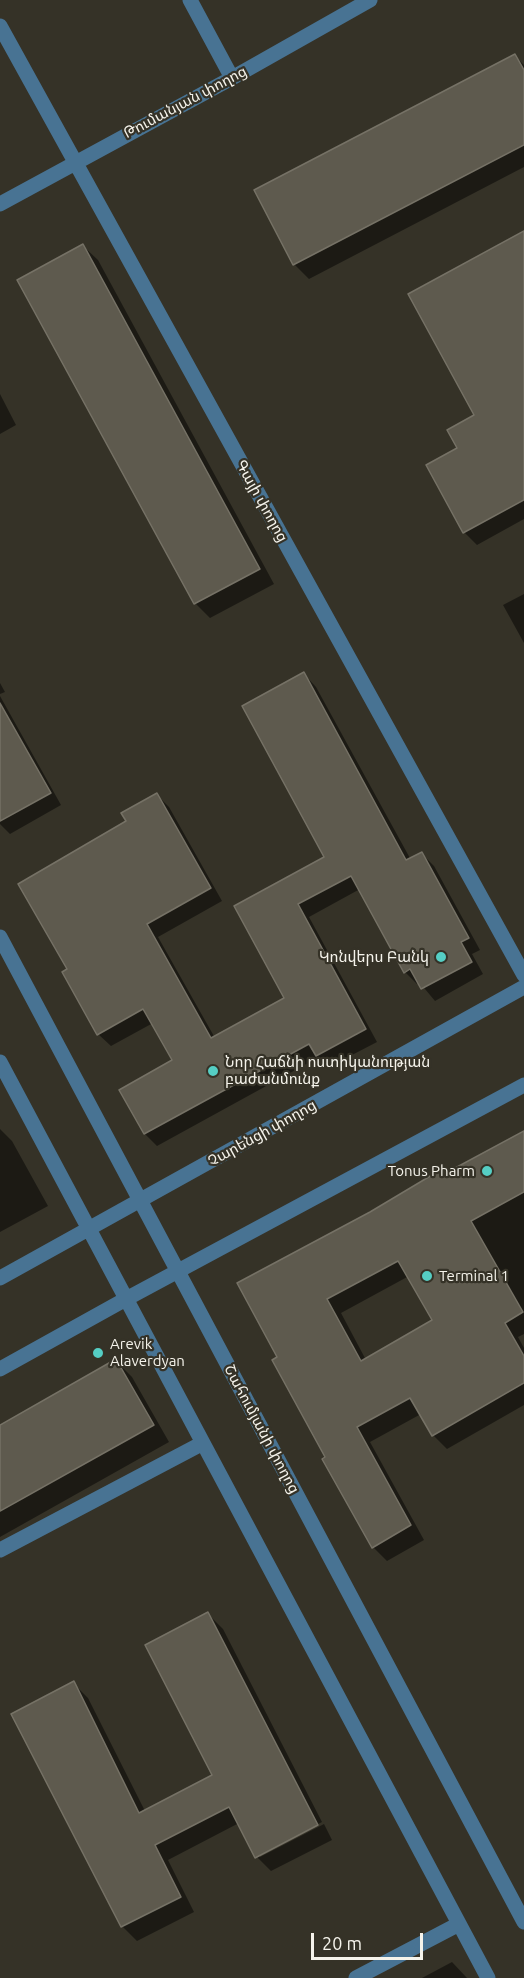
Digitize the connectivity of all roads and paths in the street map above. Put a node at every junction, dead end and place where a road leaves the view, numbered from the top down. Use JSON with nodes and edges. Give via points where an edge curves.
{"nodes":[{"id":1,"x":190,"y":0,"type":"edge"},
{"id":2,"x":370,"y":0,"type":"edge"},
{"id":3,"x":0,"y":26,"type":"edge"},
{"id":4,"x":232,"y":78,"type":"junction"},
{"id":5,"x":75,"y":162,"type":"junction"},
{"id":6,"x":0,"y":204,"type":"edge"},
{"id":7,"x":0,"y":937,"type":"edge"},
{"id":8,"x":524,"y":975,"type":"edge"},
{"id":9,"x":524,"y":987,"type":"edge"},
{"id":10,"x":0,"y":1062,"type":"edge"},
{"id":11,"x":524,"y":1085,"type":"edge"},
{"id":12,"x":6,"y":1088,"type":"edge"},
{"id":13,"x":140,"y":1201,"type":"junction"},
{"id":14,"x":89,"y":1229,"type":"junction"},
{"id":15,"x":178,"y":1271,"type":"junction"},
{"id":16,"x":0,"y":1278,"type":"edge"},
{"id":17,"x":126,"y":1299,"type":"junction"},
{"id":18,"x":0,"y":1369,"type":"edge"},
{"id":19,"x":203,"y":1443,"type":"junction"},
{"id":20,"x":0,"y":1550,"type":"edge"},
{"id":21,"x":524,"y":1922,"type":"edge"},
{"id":22,"x":459,"y":1924,"type":"junction"},
{"id":23,"x":356,"y":1978,"type":"edge"},
{"id":24,"x":488,"y":1978,"type":"edge"}],
"edges":[{"from":1,"to":4,"type":"street"},
{"from":2,"to":4,"type":"street","name":"Թումանյան փողոց"},
{"from":3,"to":5,"type":"street","name":"Գայի փողոց"},
{"from":4,"to":5,"type":"street","name":"Թումանյան փողոց"},
{"from":5,"to":6,"type":"street","name":"Թումանյան փողոց"},
{"from":5,"to":8,"type":"street","name":"Գայի փողոց"},
{"from":7,"to":13,"type":"street","name":"Շահումյանի փողոց"},
{"from":9,"to":13,"type":"street","name":"Չարենցի փողոց"},
{"from":10,"to":12,"type":"street"},
{"from":11,"to":15,"type":"street"},
{"from":12,"to":14,"type":"street"},
{"from":13,"to":14,"type":"street","name":"Չարենցի փողոց"},
{"from":13,"to":15,"type":"street","name":"Շահումյանի փողոց"},
{"from":14,"to":16,"type":"street","name":"Չարենցի փողոց"},
{"from":14,"to":17,"type":"street"},
{"from":15,"to":17,"type":"street"},
{"from":15,"to":21,"type":"street","name":"Շահումյանի փողոց"},
{"from":17,"to":18,"type":"street"},
{"from":17,"to":19,"type":"street"},
{"from":19,"to":20,"type":"street"},
{"from":19,"to":22,"type":"street"},
{"from":22,"to":23,"type":"street"},
{"from":22,"to":24,"type":"street"}]}
